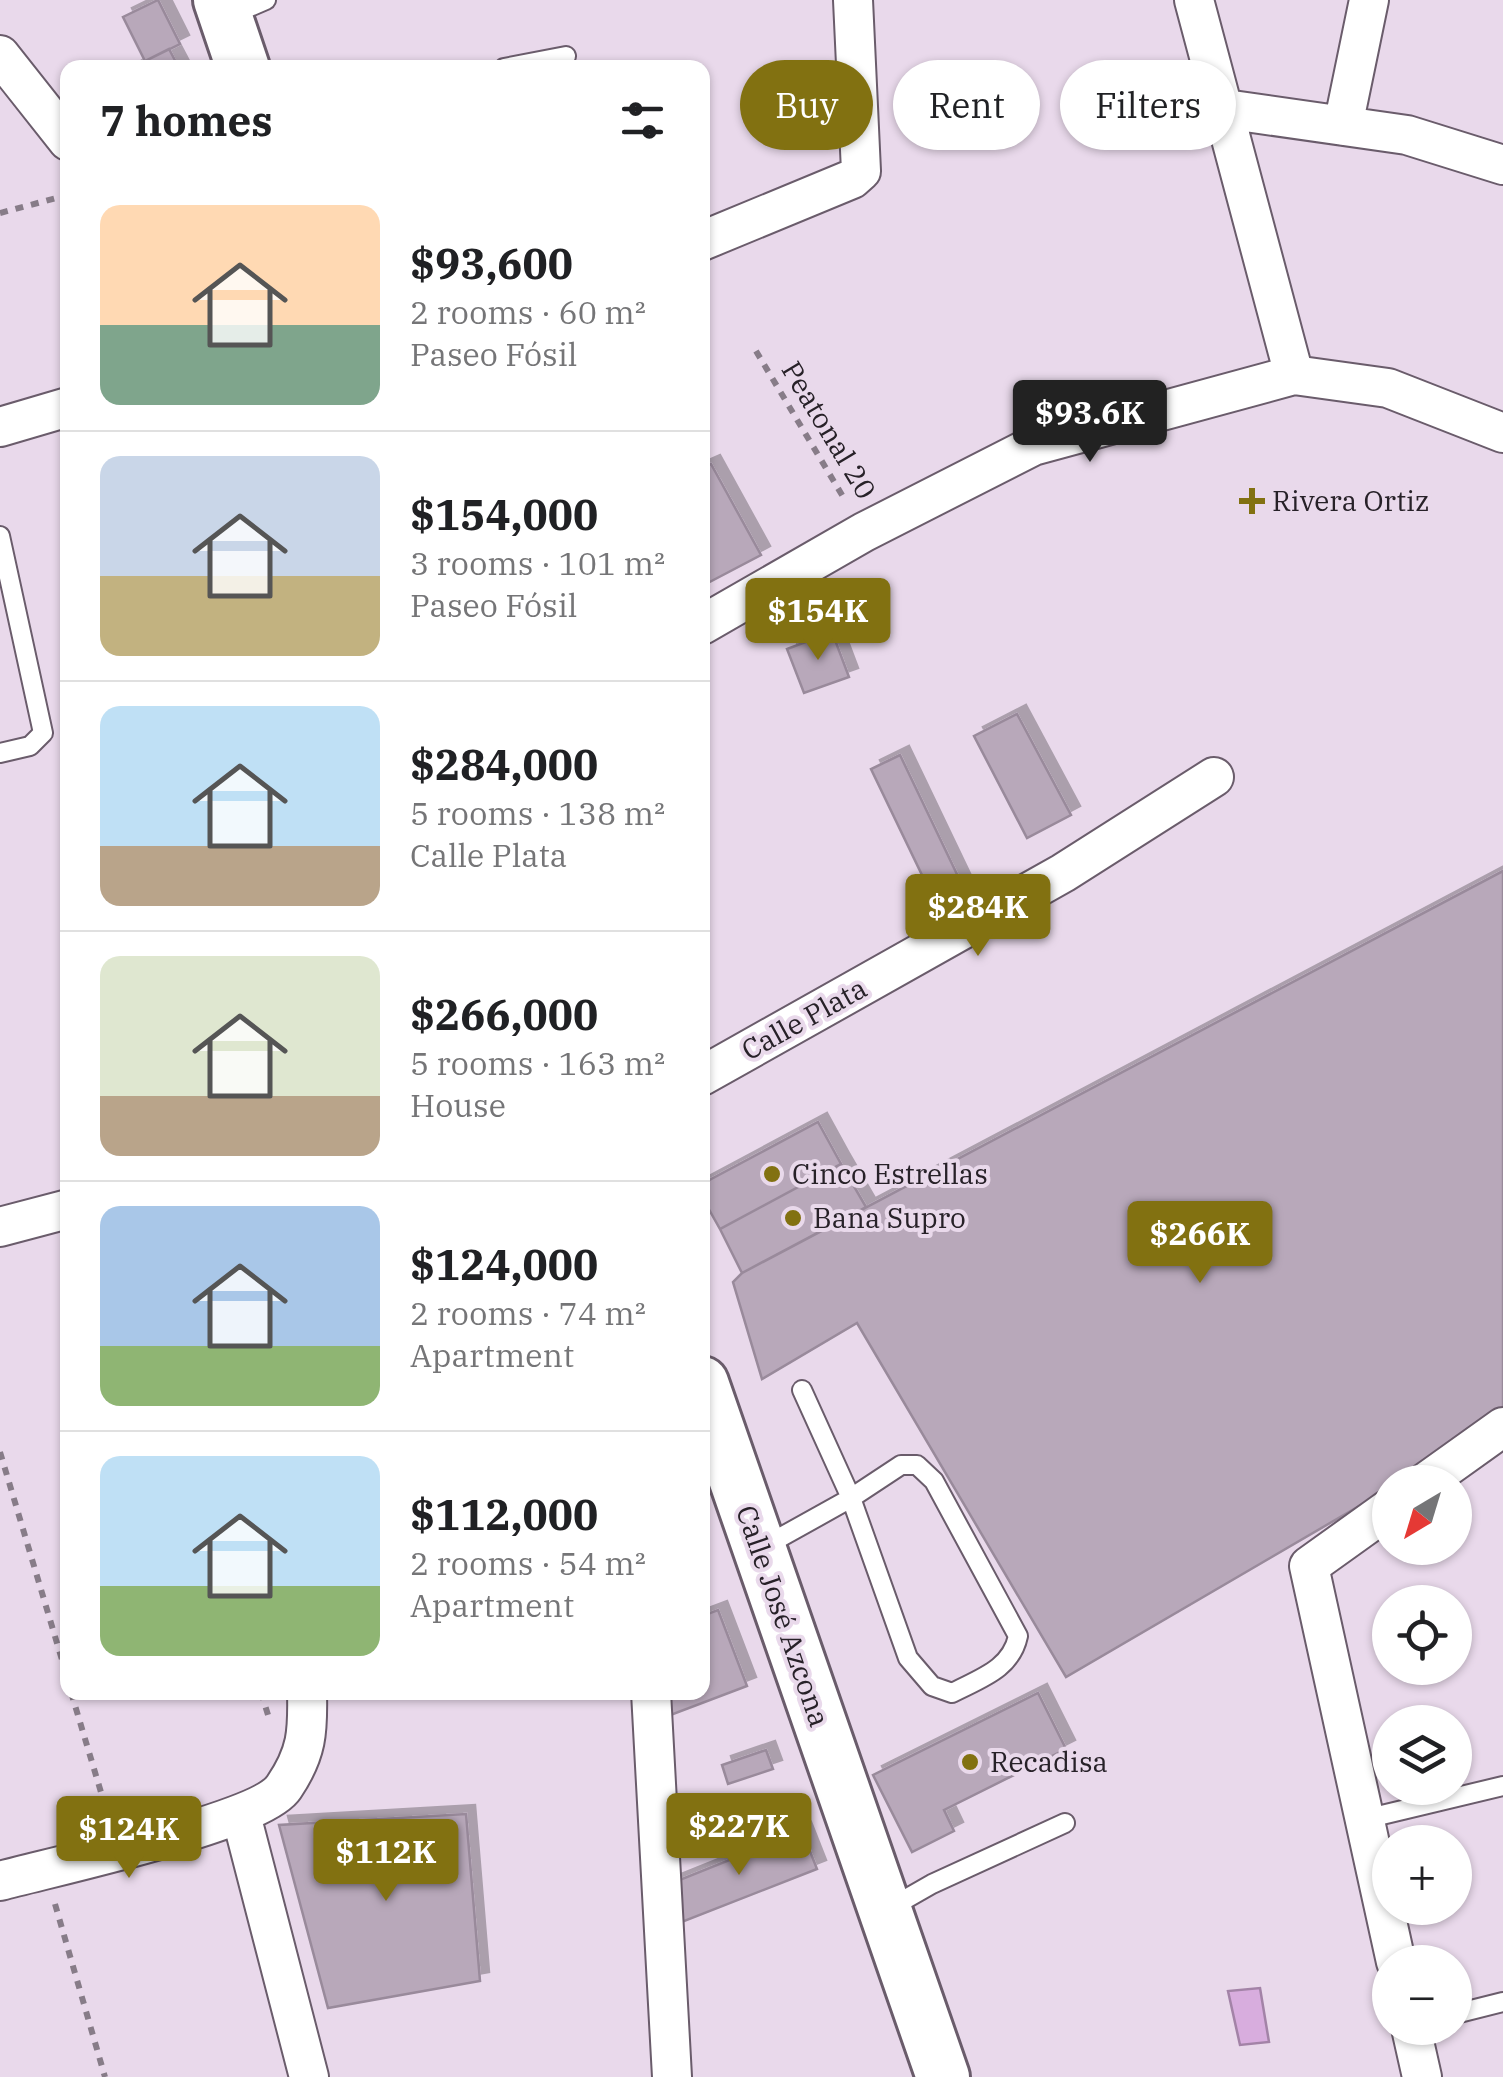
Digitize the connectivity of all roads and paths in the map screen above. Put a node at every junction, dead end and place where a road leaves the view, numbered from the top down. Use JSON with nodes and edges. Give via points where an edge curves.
{"nodes":[{"id":1,"x":853,"y":0,"type":"edge"},
{"id":2,"x":1194,"y":0,"type":"edge"},
{"id":3,"x":1368,"y":0,"type":"edge"},
{"id":4,"x":237,"y":6,"type":"edge"},
{"id":5,"x":0,"y":55,"type":"edge"},
{"id":6,"x":566,"y":56,"type":"dead end"},
{"id":7,"x":243,"y":60,"type":"edge"},
{"id":8,"x":545,"y":60,"type":"edge"},
{"id":9,"x":1211,"y":60,"type":"edge"},
{"id":10,"x":1236,"y":112,"type":"edge"},
{"id":11,"x":1342,"y":126,"type":"junction"},
{"id":12,"x":60,"y":131,"type":"edge"},
{"id":13,"x":1235,"y":150,"type":"edge"},
{"id":14,"x":1503,"y":166,"type":"edge"},
{"id":15,"x":60,"y":198,"type":"edge"},
{"id":16,"x":0,"y":213,"type":"edge"},
{"id":17,"x":710,"y":238,"type":"edge"},
{"id":18,"x":756,"y":351,"type":"dead end"},
{"id":19,"x":1294,"y":375,"type":"junction"},
{"id":20,"x":60,"y":409,"type":"edge"},
{"id":21,"x":0,"y":427,"type":"edge"},
{"id":22,"x":1503,"y":433,"type":"edge"},
{"id":23,"x":864,"y":532,"type":"junction"},
{"id":24,"x":0,"y":536,"type":"edge"},
{"id":25,"x":710,"y":620,"type":"edge"},
{"id":26,"x":0,"y":753,"type":"edge"},
{"id":27,"x":1214,"y":777,"type":"dead end"},
{"id":28,"x":710,"y":1071,"type":"edge"},
{"id":29,"x":60,"y":1212,"type":"edge"},
{"id":30,"x":0,"y":1227,"type":"edge"},
{"id":31,"x":802,"y":1390,"type":"dead end"},
{"id":32,"x":1503,"y":1428,"type":"edge"},
{"id":33,"x":0,"y":1452,"type":"edge"},
{"id":34,"x":713,"y":1453,"type":"edge"},
{"id":35,"x":1450,"y":1465,"type":"edge"},
{"id":36,"x":851,"y":1498,"type":"junction"},
{"id":37,"x":1372,"y":1521,"type":"edge"},
{"id":38,"x":760,"y":1548,"type":"junction"},
{"id":39,"x":60,"y":1653,"type":"edge"},
{"id":40,"x":73,"y":1700,"type":"edge"},
{"id":41,"x":307,"y":1700,"type":"edge"},
{"id":42,"x":651,"y":1700,"type":"edge"},
{"id":43,"x":1503,"y":1786,"type":"edge"},
{"id":44,"x":241,"y":1815,"type":"junction"},
{"id":45,"x":1364,"y":1819,"type":"junction"},
{"id":46,"x":1065,"y":1823,"type":"dead end"},
{"id":47,"x":118,"y":1849,"type":"junction"},
{"id":48,"x":45,"y":1869,"type":"junction"},
{"id":49,"x":0,"y":1881,"type":"edge"},
{"id":50,"x":886,"y":1910,"type":"junction"},
{"id":51,"x":1392,"y":1945,"type":"edge"},
{"id":52,"x":1503,"y":2002,"type":"edge"},
{"id":53,"x":1472,"y":2010,"type":"edge"},
{"id":54,"x":1414,"y":2045,"type":"edge"},
{"id":55,"x":105,"y":2077,"type":"edge"},
{"id":56,"x":310,"y":2077,"type":"edge"},
{"id":57,"x":672,"y":2077,"type":"edge"},
{"id":58,"x":943,"y":2077,"type":"edge"},
{"id":59,"x":1422,"y":2077,"type":"edge"}],
"edges":[{"from":1,"to":17,"type":"street","via":[[857,176]]},
{"from":2,"to":9,"type":"street"},
{"from":3,"to":11,"type":"street"},
{"from":4,"to":7,"type":"main road"},
{"from":5,"to":12,"type":"street"},
{"from":6,"to":8,"type":"lane"},
{"from":10,"to":11,"type":"street"},
{"from":11,"to":14,"type":"street","via":[[1408,135]]},
{"from":13,"to":19,"type":"street"},
{"from":15,"to":16,"type":"path"},
{"from":18,"to":23,"type":"path","name":"Peatonal 20"},
{"from":19,"to":22,"type":"street","via":[[1388,388]]},
{"from":19,"to":23,"type":"street","via":[[1033,446]]},
{"from":20,"to":21,"type":"street"},
{"from":23,"to":25,"type":"street"},
{"from":24,"to":26,"type":"lane","via":[[43,732],[39,742]]},
{"from":27,"to":28,"type":"street","name":"Calle Plata","via":[[1062,873]]},
{"from":29,"to":30,"type":"street"},
{"from":31,"to":36,"type":"lane"},
{"from":32,"to":35,"type":"street"},
{"from":33,"to":39,"type":"path"},
{"from":34,"to":38,"type":"main road","name":"Calle José Azcona"},
{"from":36,"to":36,"type":"lane","via":[[900,1464],[917,1465],[934,1481],[1018,1636],[1015,1652],[1000,1668],[952,1692],[932,1686],[908,1658]]},
{"from":36,"to":38,"type":"lane"},
{"from":37,"to":45,"type":"street","via":[[1309,1566]]},
{"from":38,"to":50,"type":"main road","name":"Calle José Azcona"},
{"from":40,"to":47,"type":"path"},
{"from":41,"to":44,"type":"street","via":[[308,1742],[283,1790]]},
{"from":42,"to":57,"type":"street"},
{"from":43,"to":45,"type":"lane"},
{"from":44,"to":47,"type":"street"},
{"from":44,"to":56,"type":"street"},
{"from":45,"to":51,"type":"street"},
{"from":46,"to":50,"type":"lane"},
{"from":47,"to":48,"type":"street"},
{"from":48,"to":49,"type":"street"},
{"from":48,"to":55,"type":"path"},
{"from":50,"to":58,"type":"main road","name":"Calle José Azcona"},
{"from":52,"to":53,"type":"lane"},
{"from":54,"to":59,"type":"street"}]}
